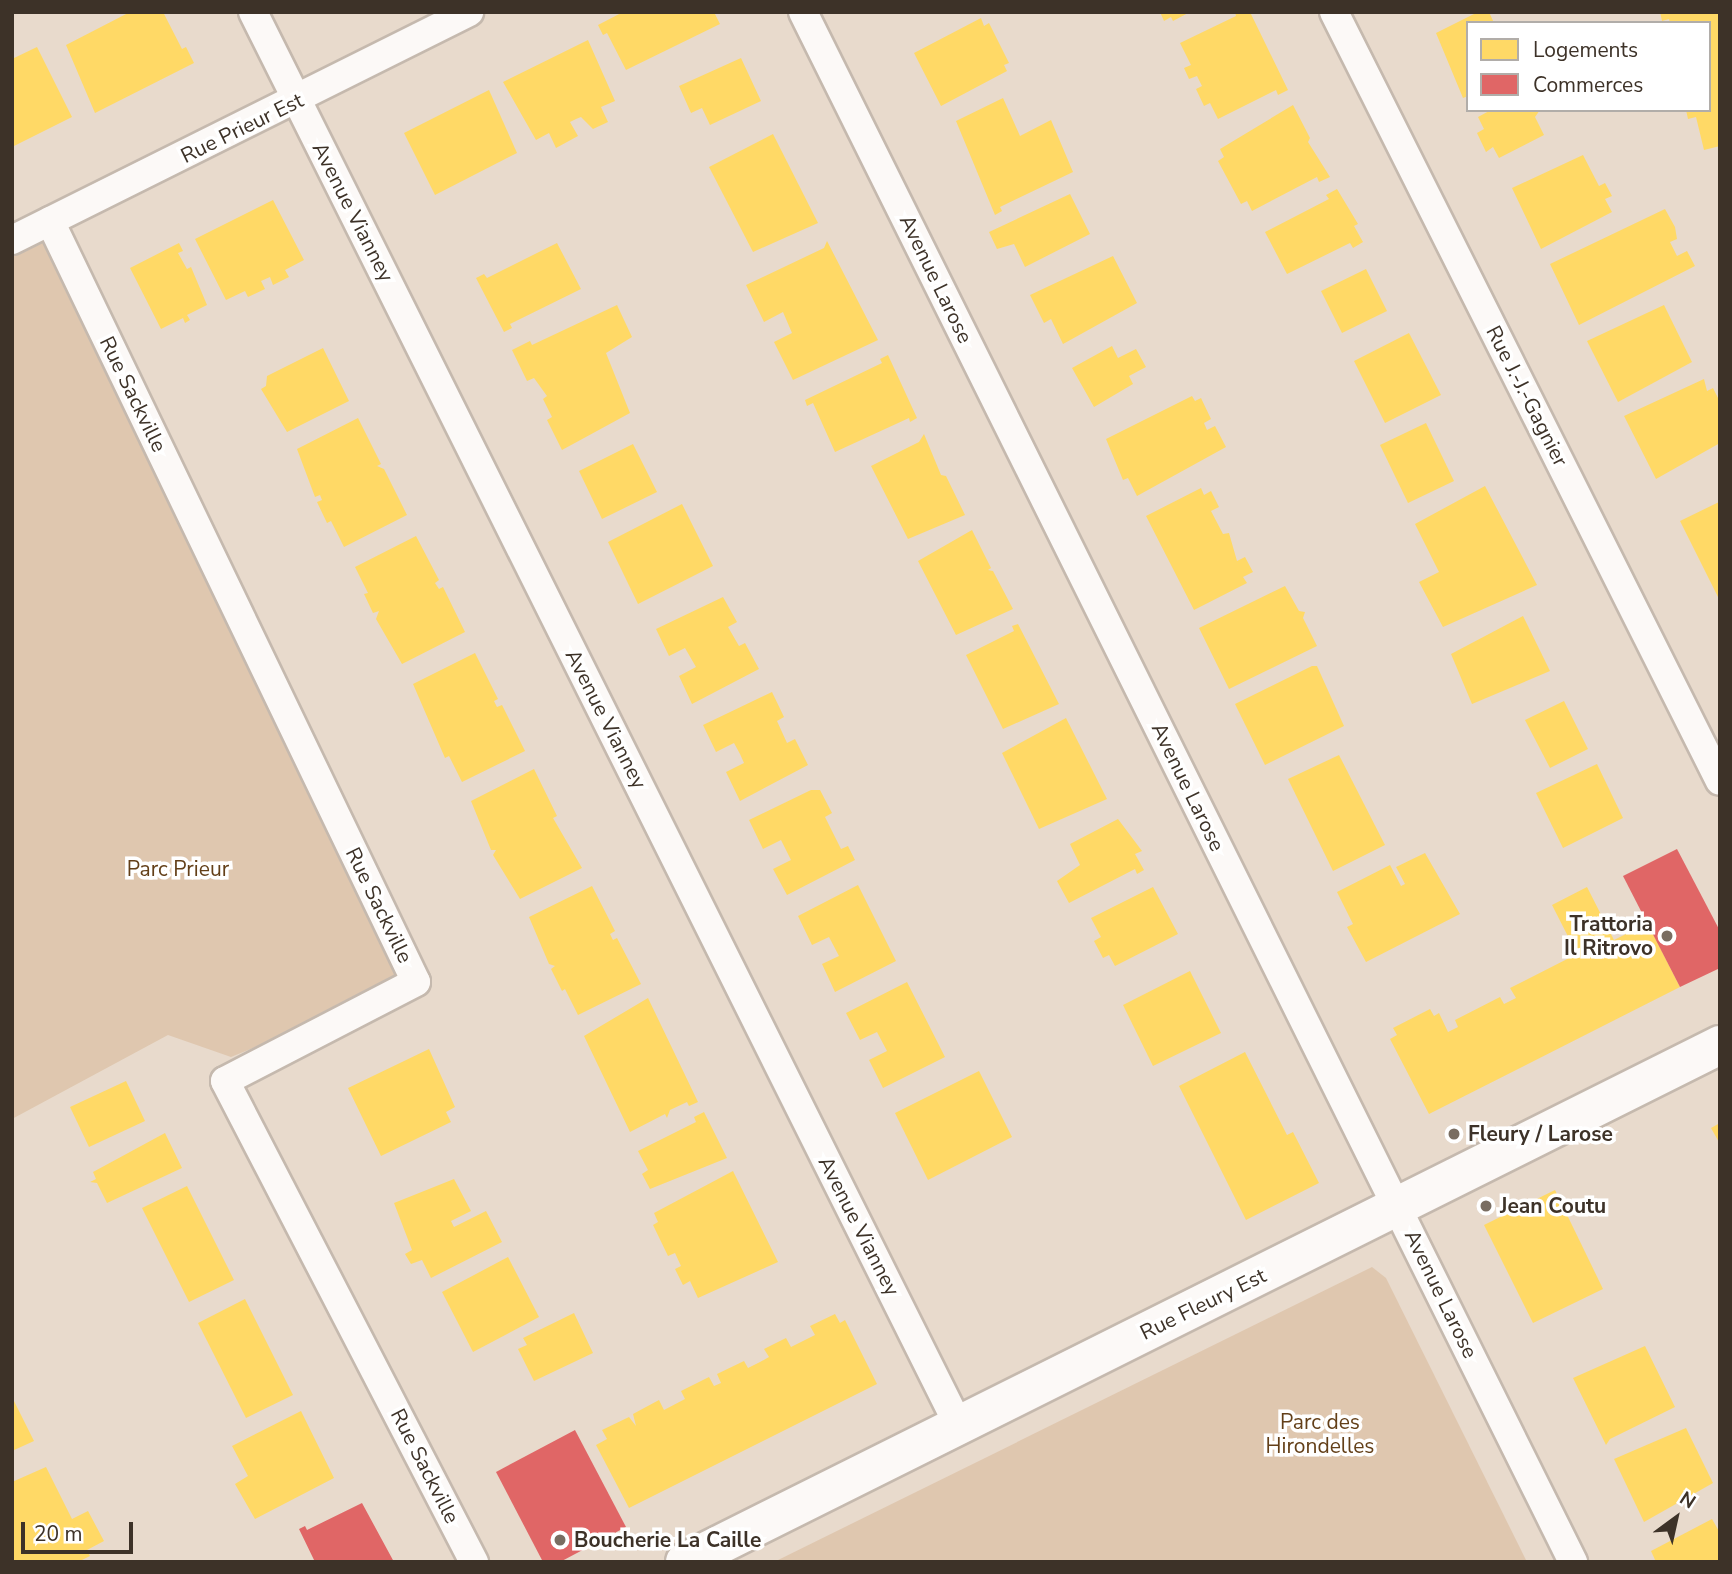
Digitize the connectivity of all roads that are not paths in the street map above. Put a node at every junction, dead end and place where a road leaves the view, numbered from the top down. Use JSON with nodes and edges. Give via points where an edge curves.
{"nodes":[{"id":1,"x":253,"y":12,"type":"edge"},
{"id":2,"x":469,"y":12,"type":"edge"},
{"id":3,"x":803,"y":12,"type":"edge"},
{"id":4,"x":1334,"y":12,"type":"edge"},
{"id":5,"x":297,"y":100,"type":"junction"},
{"id":6,"x":50,"y":221,"type":"junction"},
{"id":7,"x":12,"y":240,"type":"edge"},
{"id":8,"x":1720,"y":780,"type":"edge"},
{"id":9,"x":1720,"y":1045,"type":"edge"},
{"id":10,"x":1398,"y":1208,"type":"junction"},
{"id":11,"x":959,"y":1426,"type":"junction"},
{"id":12,"x":474,"y":1562,"type":"edge"},
{"id":13,"x":685,"y":1562,"type":"edge"},
{"id":14,"x":1573,"y":1562,"type":"edge"}],
"edges":[{"from":1,"to":5,"type":"street","name":"Avenue Vianney"},
{"from":2,"to":5,"type":"street","name":"Rue Prieur Est"},
{"from":3,"to":10,"type":"street","name":"Avenue Larose"},
{"from":4,"to":8,"type":"street","name":"Rue J.-J.-Gagnier"},
{"from":5,"to":6,"type":"street","name":"Rue Prieur Est"},
{"from":5,"to":11,"type":"street","name":"Avenue Vianney"},
{"from":6,"to":7,"type":"street","name":"Rue Prieur Est"},
{"from":6,"to":12,"type":"street","name":"Rue Sackville","via":[[416,982],[225,1080]]},
{"from":9,"to":10,"type":"street","name":"Rue Fleury Est"},
{"from":10,"to":11,"type":"street","name":"Rue Fleury Est"},
{"from":10,"to":14,"type":"street","name":"Avenue Larose"},
{"from":11,"to":13,"type":"street","name":"Rue Fleury Est"}]}
